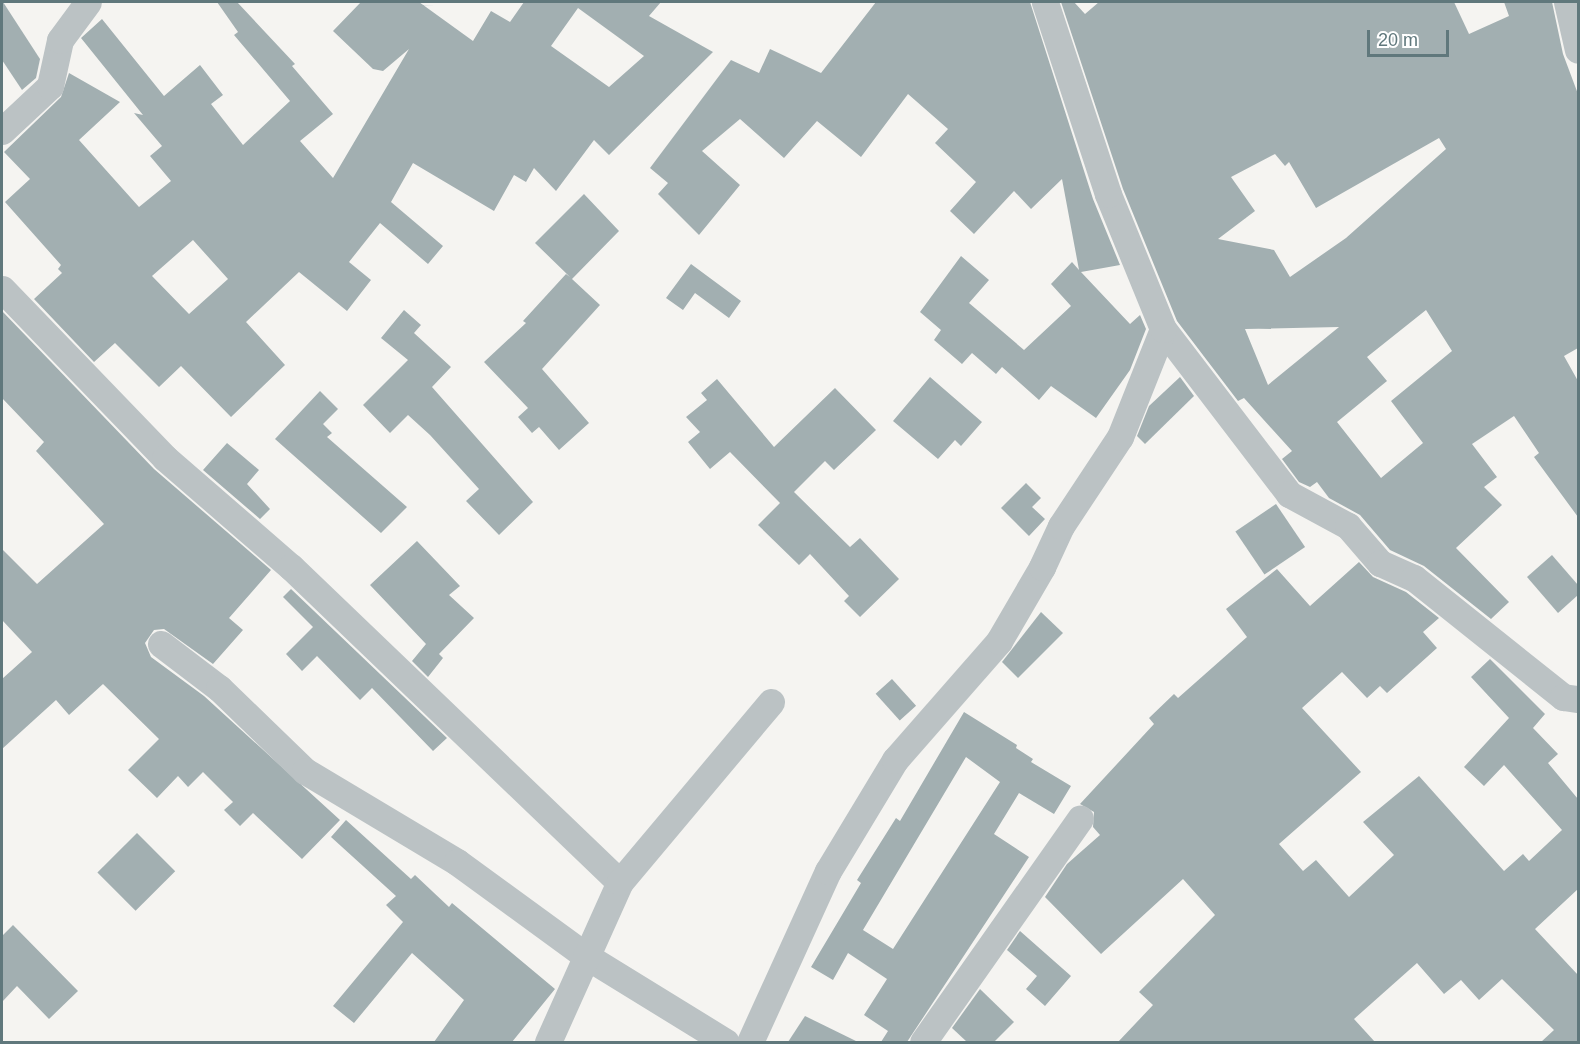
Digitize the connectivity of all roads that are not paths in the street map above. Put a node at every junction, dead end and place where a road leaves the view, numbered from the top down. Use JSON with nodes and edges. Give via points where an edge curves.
{"nodes":[{"id":1,"x":88,"y":2,"type":"edge"},
{"id":2,"x":1045,"y":2,"type":"edge"},
{"id":3,"x":1566,"y":2,"type":"edge"},
{"id":4,"x":1578,"y":50,"type":"edge"},
{"id":5,"x":2,"y":131,"type":"edge"},
{"id":6,"x":2,"y":289,"type":"edge"},
{"id":7,"x":1163,"y":329,"type":"junction"},
{"id":8,"x":160,"y":644,"type":"dead end"},
{"id":9,"x":1578,"y":699,"type":"edge"},
{"id":10,"x":771,"y":702,"type":"dead end"},
{"id":11,"x":1080,"y":819,"type":"dead end"},
{"id":12,"x":620,"y":882,"type":"junction"},
{"id":13,"x":586,"y":956,"type":"junction"},
{"id":14,"x":548,"y":1042,"type":"edge"},
{"id":15,"x":726,"y":1042,"type":"edge"},
{"id":16,"x":750,"y":1042,"type":"edge"},
{"id":17,"x":923,"y":1042,"type":"edge"}],
"edges":[{"from":1,"to":5,"type":"street","via":[[60,40],[50,86]]},
{"from":2,"to":7,"type":"street","via":[[1108,194]]},
{"from":3,"to":4,"type":"street"},
{"from":6,"to":12,"type":"street","via":[[165,458],[291,567]]},
{"from":7,"to":9,"type":"street","via":[[1288,494],[1348,526],[1380,563],[1414,578],[1563,697]]},
{"from":7,"to":16,"type":"street","via":[[1119,437],[1061,526],[999,640],[895,760],[828,871]]},
{"from":8,"to":13,"type":"street","via":[[219,688],[305,771],[457,862]]},
{"from":10,"to":12,"type":"street"},
{"from":11,"to":17,"type":"street"},
{"from":12,"to":13,"type":"street"},
{"from":13,"to":14,"type":"street"},
{"from":13,"to":15,"type":"street"}]}
